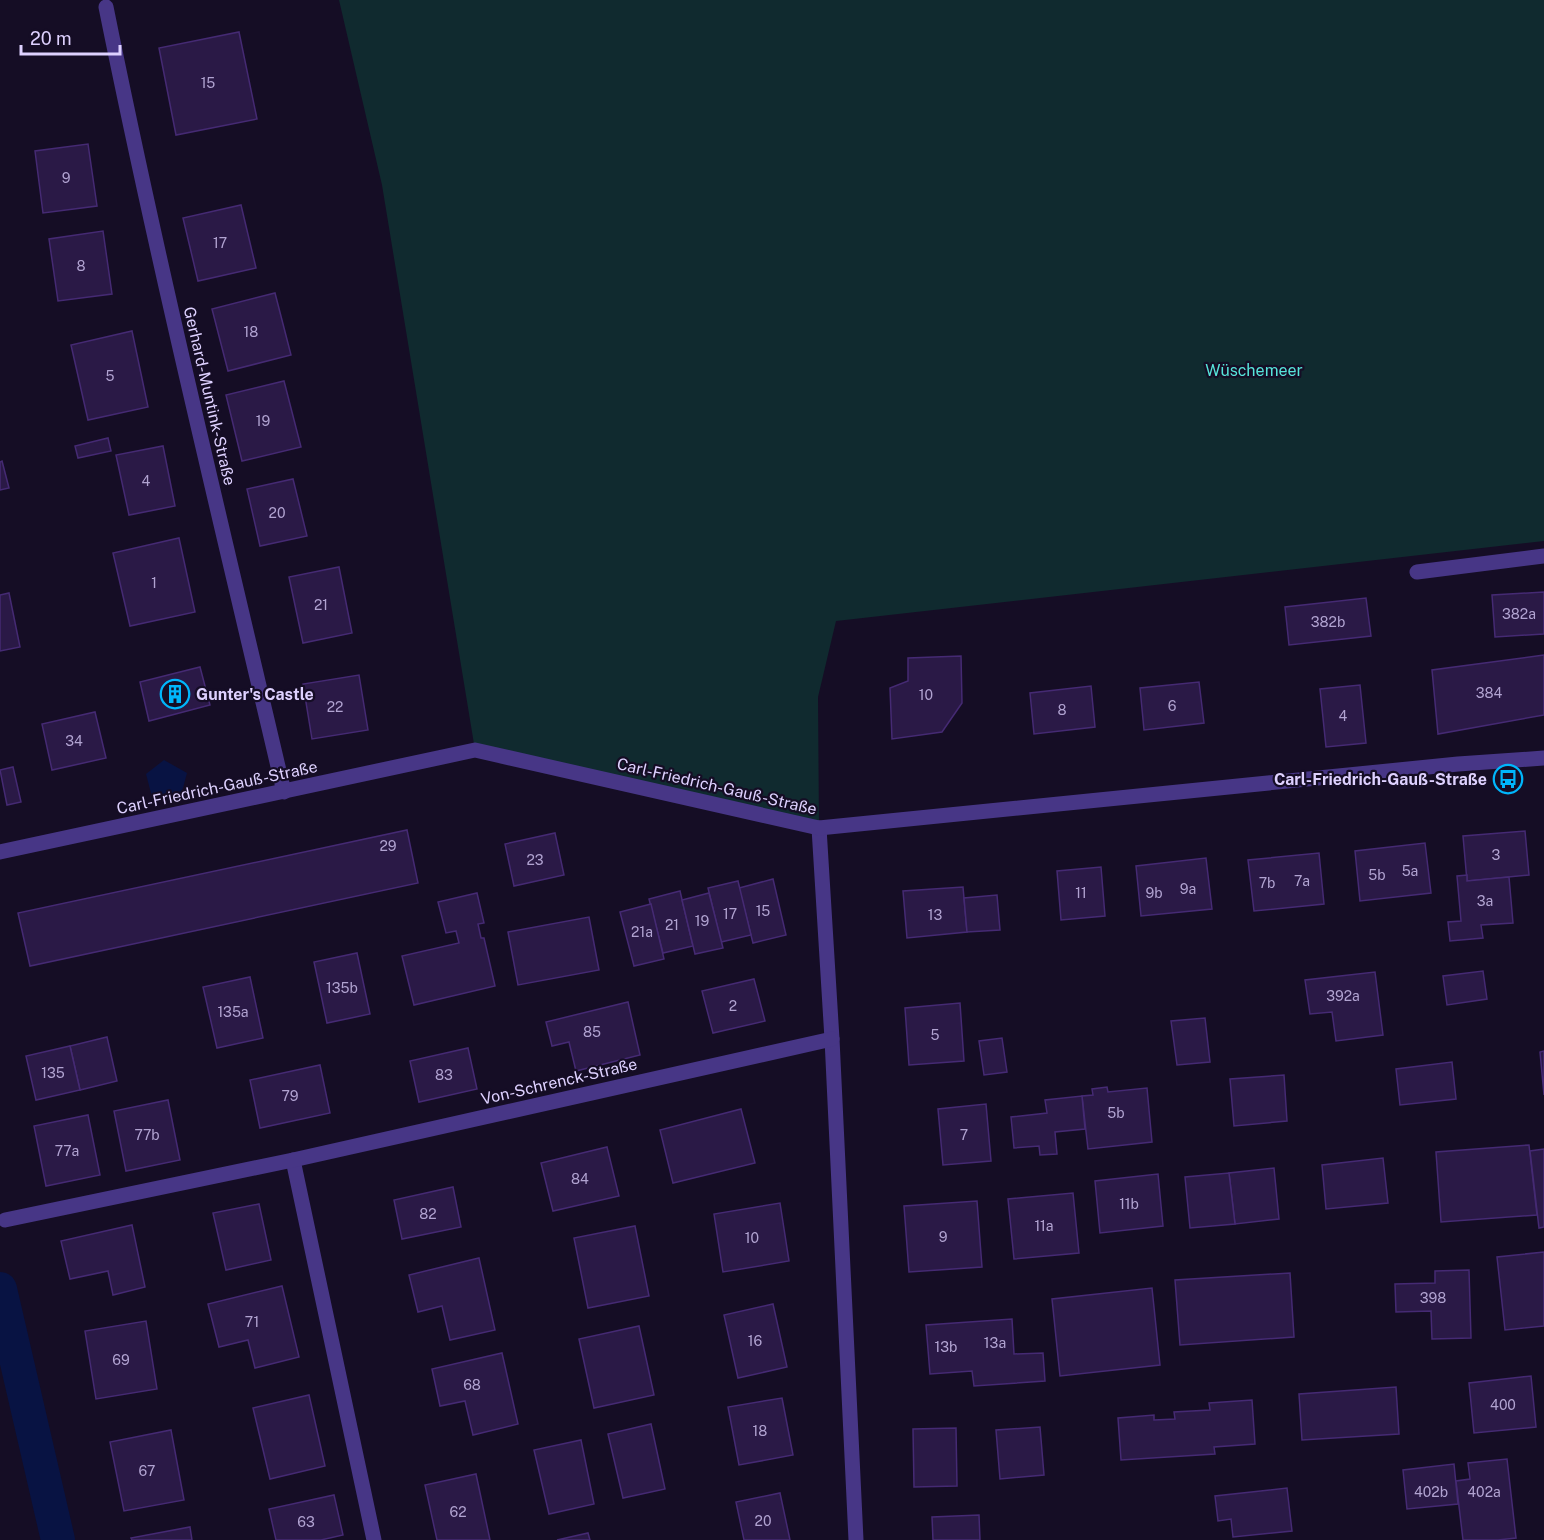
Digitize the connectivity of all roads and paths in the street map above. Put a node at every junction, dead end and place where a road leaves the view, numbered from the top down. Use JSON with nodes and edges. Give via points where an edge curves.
{"nodes":[{"id":1,"x":106,"y":7,"type":"dead end"},
{"id":2,"x":1544,"y":556,"type":"edge"},
{"id":3,"x":1417,"y":572,"type":"dead end"},
{"id":4,"x":1544,"y":758,"type":"edge"},
{"id":5,"x":284,"y":792,"type":"junction"},
{"id":6,"x":819,"y":828,"type":"junction"},
{"id":7,"x":0,"y":852,"type":"edge"},
{"id":8,"x":832,"y":1039,"type":"junction"},
{"id":9,"x":293,"y":1160,"type":"junction"},
{"id":10,"x":6,"y":1220,"type":"dead end"},
{"id":11,"x":374,"y":1540,"type":"edge"},
{"id":12,"x":856,"y":1540,"type":"edge"}],
"edges":[{"from":1,"to":5,"type":"street","name":"Gerhard-Muntink-Straße","via":[[167,290]]},
{"from":2,"to":3,"type":"street"},
{"from":4,"to":6,"type":"street","name":"Carl-Friedrich-Gauß-Straße"},
{"from":5,"to":6,"type":"street","name":"Carl-Friedrich-Gauß-Straße","via":[[475,750]]},
{"from":5,"to":7,"type":"street","name":"Carl-Friedrich-Gauß-Straße"},
{"from":6,"to":8,"type":"street"},
{"from":8,"to":9,"type":"street","name":"Von-Schrenck-Straße"},
{"from":8,"to":12,"type":"street"},
{"from":9,"to":10,"type":"street","name":"Von-Schrenck-Straße"},
{"from":9,"to":11,"type":"street"}]}
